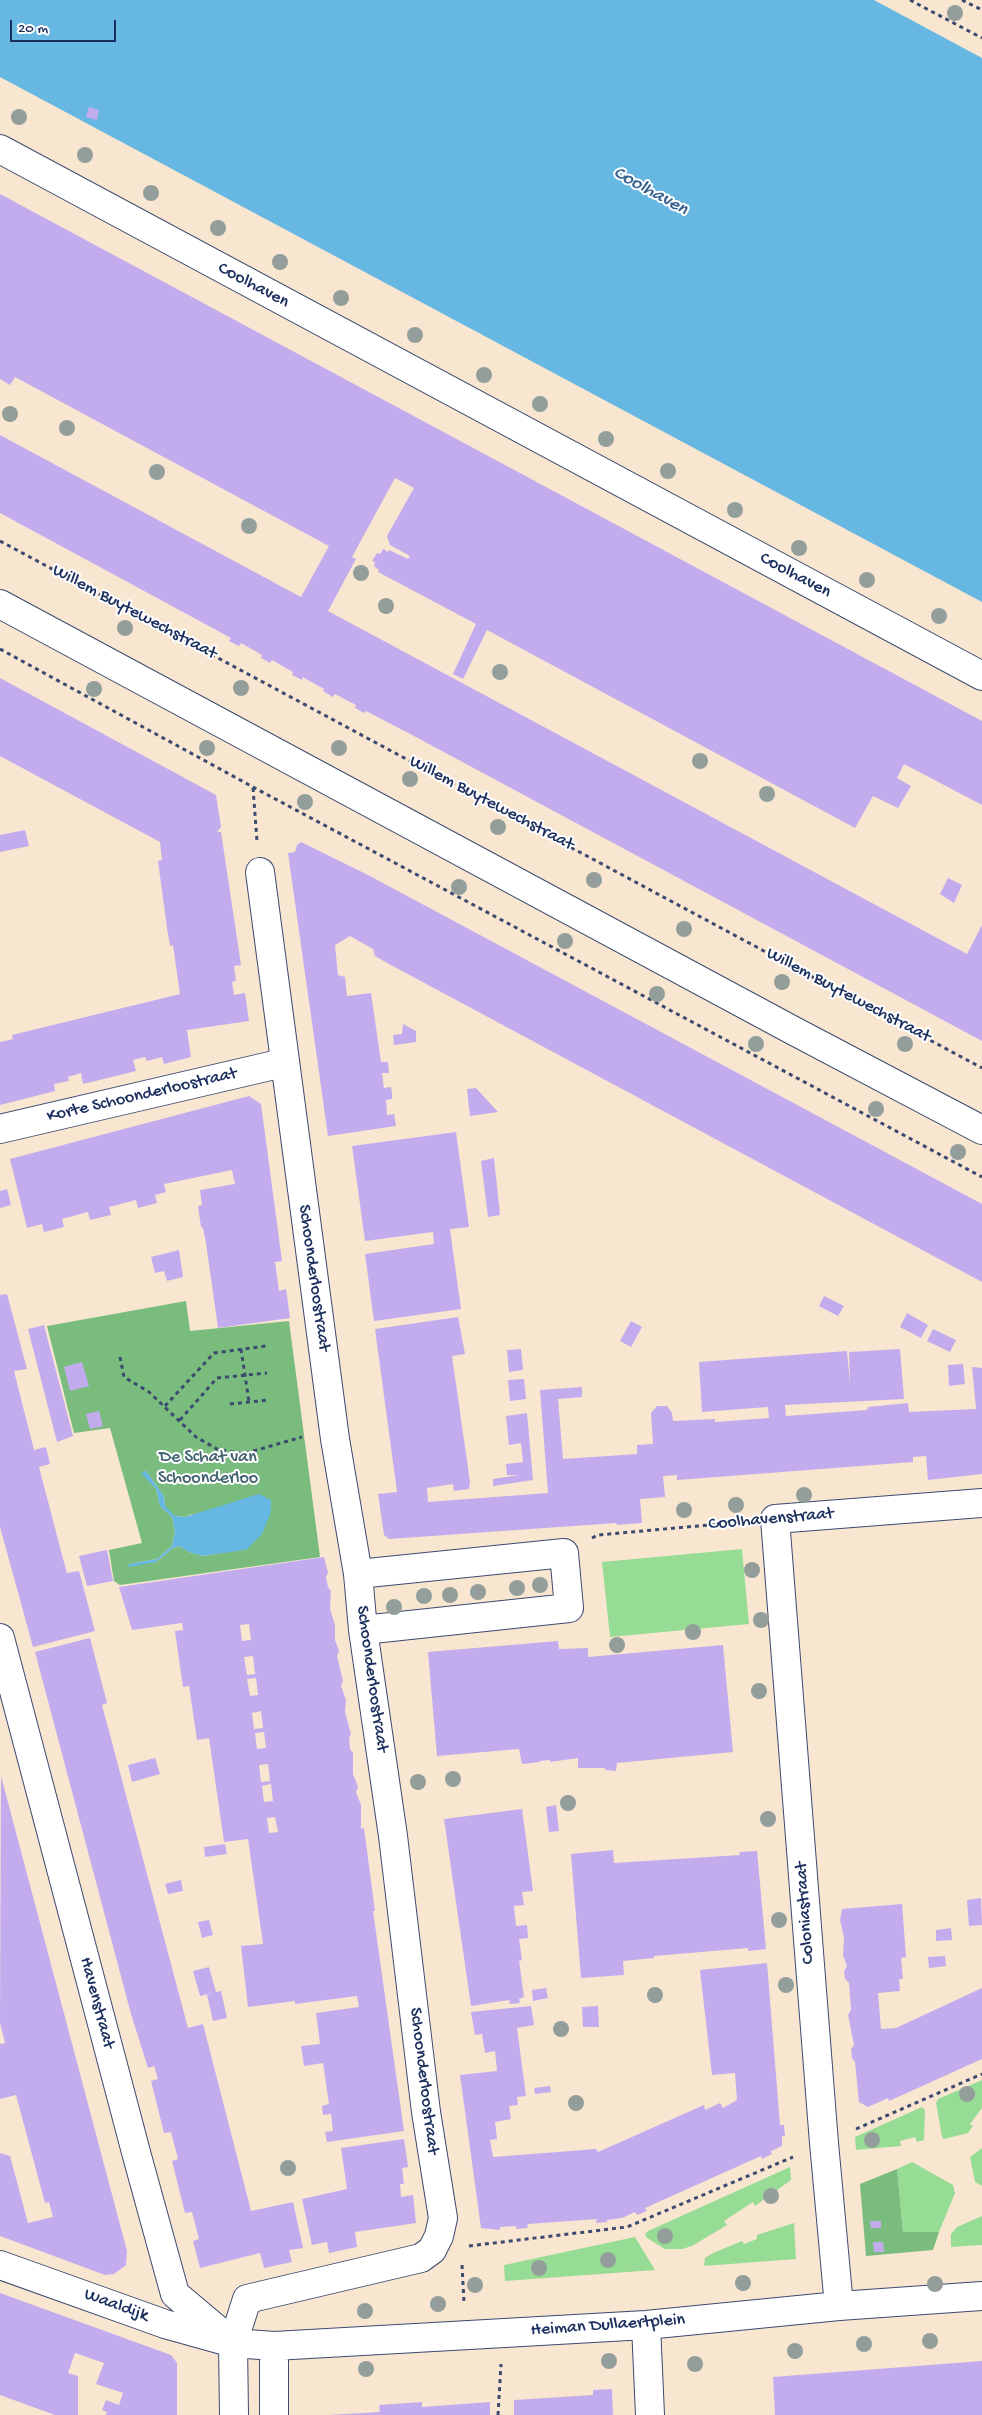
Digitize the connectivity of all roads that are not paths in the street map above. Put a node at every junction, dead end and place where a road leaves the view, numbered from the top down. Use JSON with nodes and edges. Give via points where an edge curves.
{"nodes":[{"id":1,"x":0,"y":149,"type":"edge"},
{"id":2,"x":0,"y":604,"type":"edge"},
{"id":3,"x":982,"y":676,"type":"edge"},
{"id":4,"x":260,"y":872,"type":"road end"},
{"id":5,"x":283,"y":1063,"type":"junction"},
{"id":6,"x":0,"y":1129,"type":"edge"},
{"id":7,"x":982,"y":1130,"type":"edge"},
{"id":8,"x":982,"y":1503,"type":"edge"},
{"id":9,"x":775,"y":1519,"type":"joint"},
{"id":10,"x":358,"y":1574,"type":"junction"},
{"id":11,"x":363,"y":1630,"type":"junction"},
{"id":12,"x":0,"y":1638,"type":"edge"},
{"id":13,"x":0,"y":2265,"type":"edge"},
{"id":14,"x":982,"y":2296,"type":"edge"},
{"id":15,"x":839,"y":2306,"type":"junction"},
{"id":16,"x":646,"y":2324,"type":"junction"},
{"id":17,"x":233,"y":2343,"type":"junction"},
{"id":18,"x":274,"y":2346,"type":"junction"},
{"id":19,"x":234,"y":2415,"type":"edge"},
{"id":20,"x":274,"y":2415,"type":"edge"},
{"id":21,"x":650,"y":2415,"type":"edge"}],
"edges":[{"from":1,"to":3,"type":"street","name":"Coolhaven"},
{"from":2,"to":7,"type":"street"},
{"from":4,"to":5,"type":"street","name":"Schoonderloostraat"},
{"from":5,"to":6,"type":"street","name":"Korte Schoonderloostraat"},
{"from":5,"to":10,"type":"street","name":"Schoonderloostraat","via":[[334,1434]]},
{"from":8,"to":9,"type":"street","name":"Coolhavenstraat"},
{"from":9,"to":15,"type":"street","name":"Coloniastraat"},
{"from":10,"to":11,"type":"street","name":"Schoonderloostraat"},
{"from":10,"to":11,"type":"street","via":[[564,1553],[569,1608]]},
{"from":11,"to":17,"type":"street","name":"Schoonderloostraat","via":[[393,1836],[426,2112],[443,2218],[432,2250],[421,2258],[248,2299]]},
{"from":12,"to":17,"type":"street","name":"Havenstraat","via":[[176,2294]]},
{"from":13,"to":17,"type":"street","name":"Waaldijk","via":[[165,2324]]},
{"from":14,"to":15,"type":"street","name":"Heiman Dullaertplein"},
{"from":15,"to":16,"type":"street","name":"Heiman Dullaertplein"},
{"from":16,"to":18,"type":"street","name":"Heiman Dullaertplein"},
{"from":16,"to":21,"type":"street"},
{"from":17,"to":18,"type":"street","name":"Heiman Dullaertplein"},
{"from":17,"to":19,"type":"street"},
{"from":18,"to":20,"type":"street"}]}
